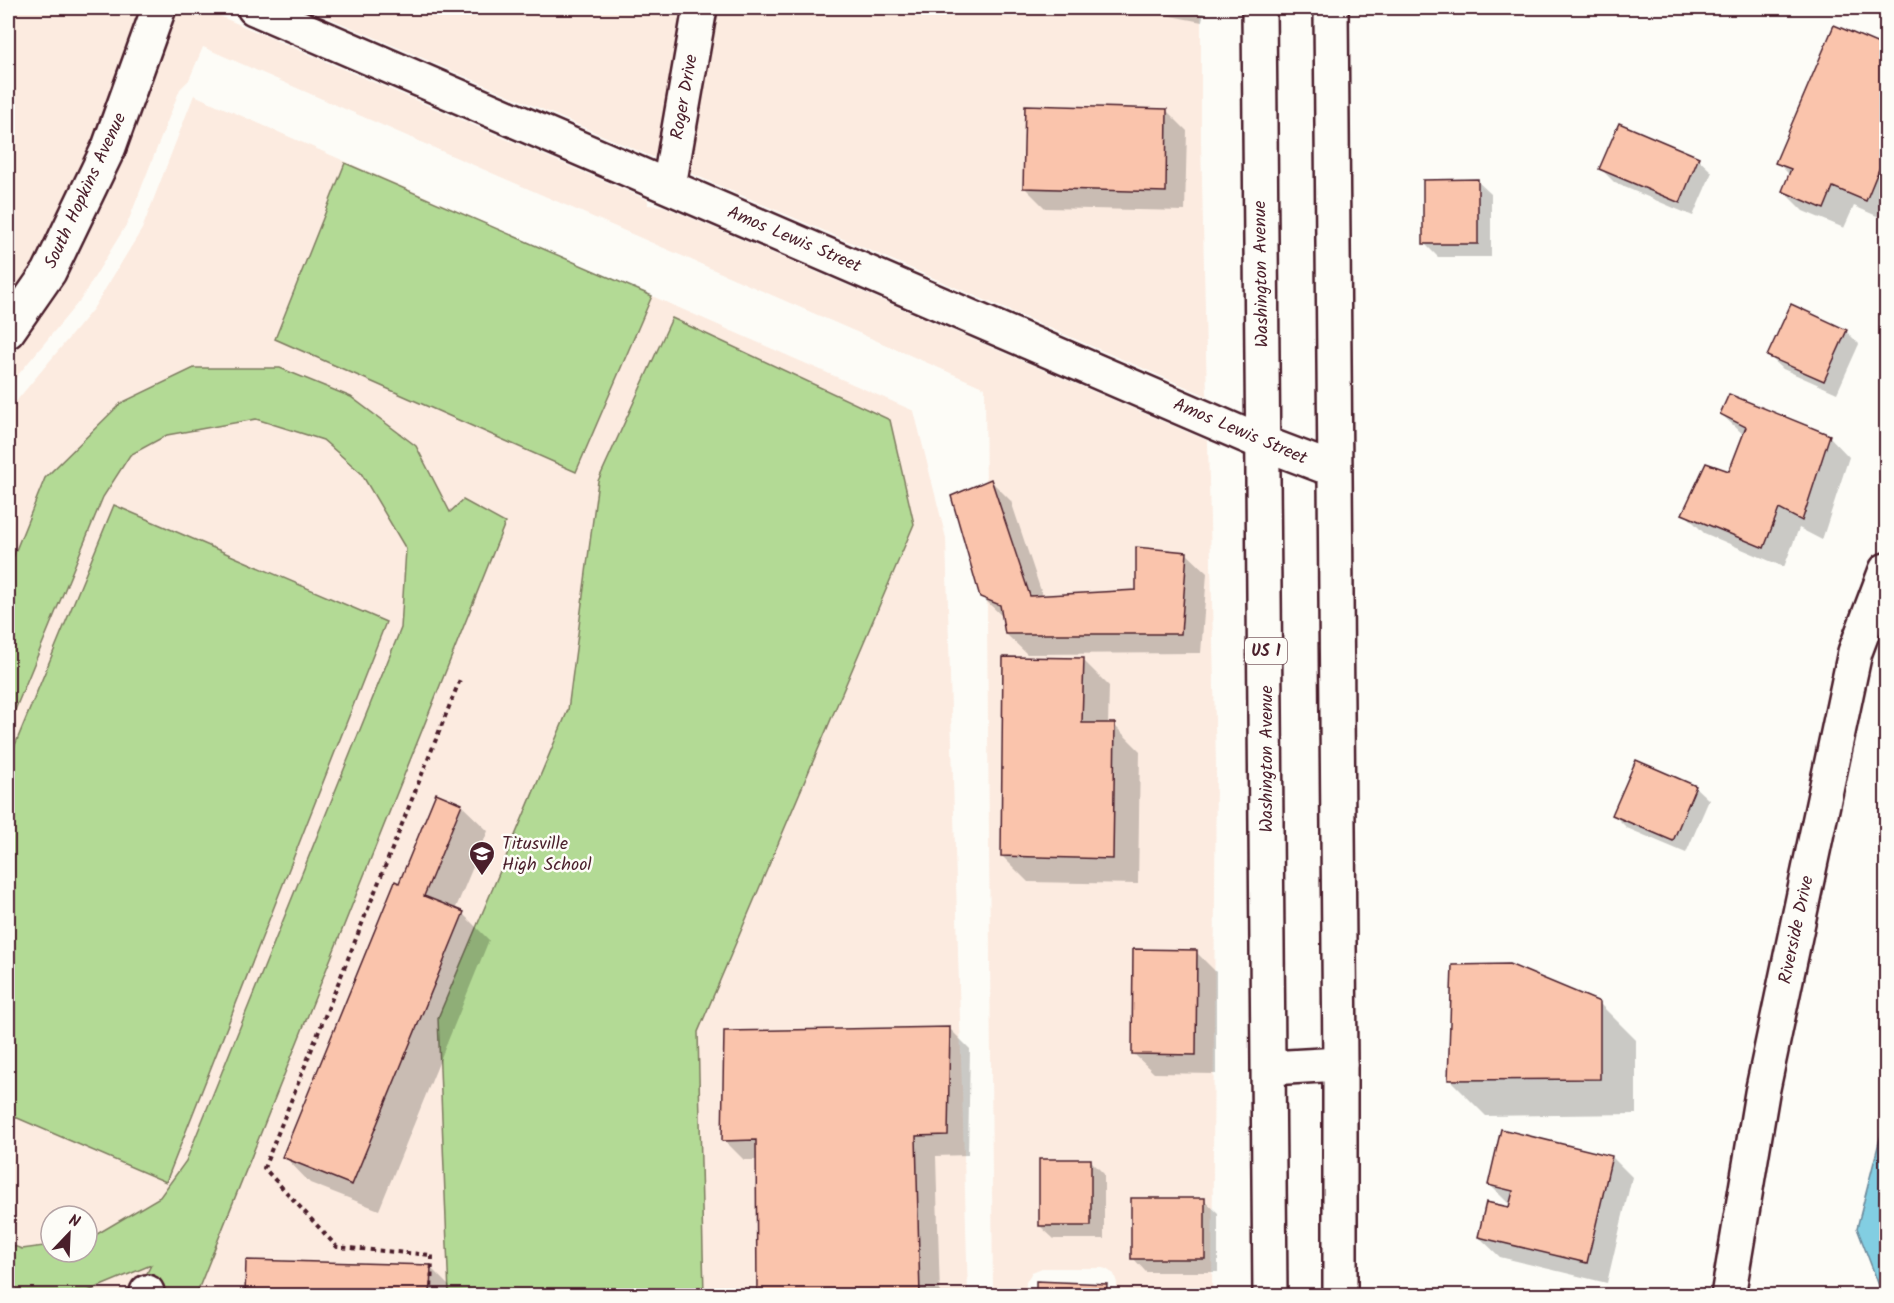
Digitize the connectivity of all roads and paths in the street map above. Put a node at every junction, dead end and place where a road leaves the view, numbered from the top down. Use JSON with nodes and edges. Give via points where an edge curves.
{"nodes":[{"id":1,"x":159,"y":8,"type":"edge"},
{"id":2,"x":254,"y":8,"type":"edge"},
{"id":3,"x":700,"y":8,"type":"edge"},
{"id":4,"x":1259,"y":8,"type":"edge"},
{"id":5,"x":1331,"y":8,"type":"edge"},
{"id":6,"x":669,"y":186,"type":"junction"},
{"id":7,"x":8,"y":331,"type":"edge"},
{"id":8,"x":1263,"y":443,"type":"junction"},
{"id":9,"x":1334,"y":470,"type":"junction"},
{"id":10,"x":1887,"y":570,"type":"edge"},
{"id":11,"x":461,"y":677,"type":"dead end"},
{"id":12,"x":1340,"y":1064,"type":"junction"},
{"id":13,"x":1270,"y":1068,"type":"junction"},
{"id":14,"x":431,"y":1296,"type":"edge"},
{"id":15,"x":1270,"y":1296,"type":"edge"},
{"id":16,"x":1340,"y":1296,"type":"edge"},
{"id":17,"x":1728,"y":1296,"type":"edge"}],
"edges":[{"from":1,"to":7,"type":"main road","name":"South Hopkins Avenue","via":[[110,147],[49,272]]},
{"from":2,"to":6,"type":"main road","name":"Amos Lewis Street"},
{"from":3,"to":6,"type":"main road","name":"Roger Drive"},
{"from":4,"to":8,"type":"main road","name":"Washington Avenue","number":"US 1"},
{"from":5,"to":9,"type":"main road"},
{"from":6,"to":8,"type":"main road","name":"Amos Lewis Street"},
{"from":8,"to":9,"type":"main road","name":"Amos Lewis Street"},
{"from":8,"to":13,"type":"main road","name":"Washington Avenue","number":"US 1"},
{"from":9,"to":12,"type":"main road"},
{"from":10,"to":17,"type":"main road","name":"Riverside Drive","via":[[1855,652],[1762,1093]]},
{"from":11,"to":14,"type":"path","via":[[264,1168],[337,1247],[432,1255]]},
{"from":12,"to":13,"type":"main road"},
{"from":12,"to":16,"type":"main road"},
{"from":13,"to":15,"type":"main road","name":"Washington Avenue","number":"US 1"}]}
